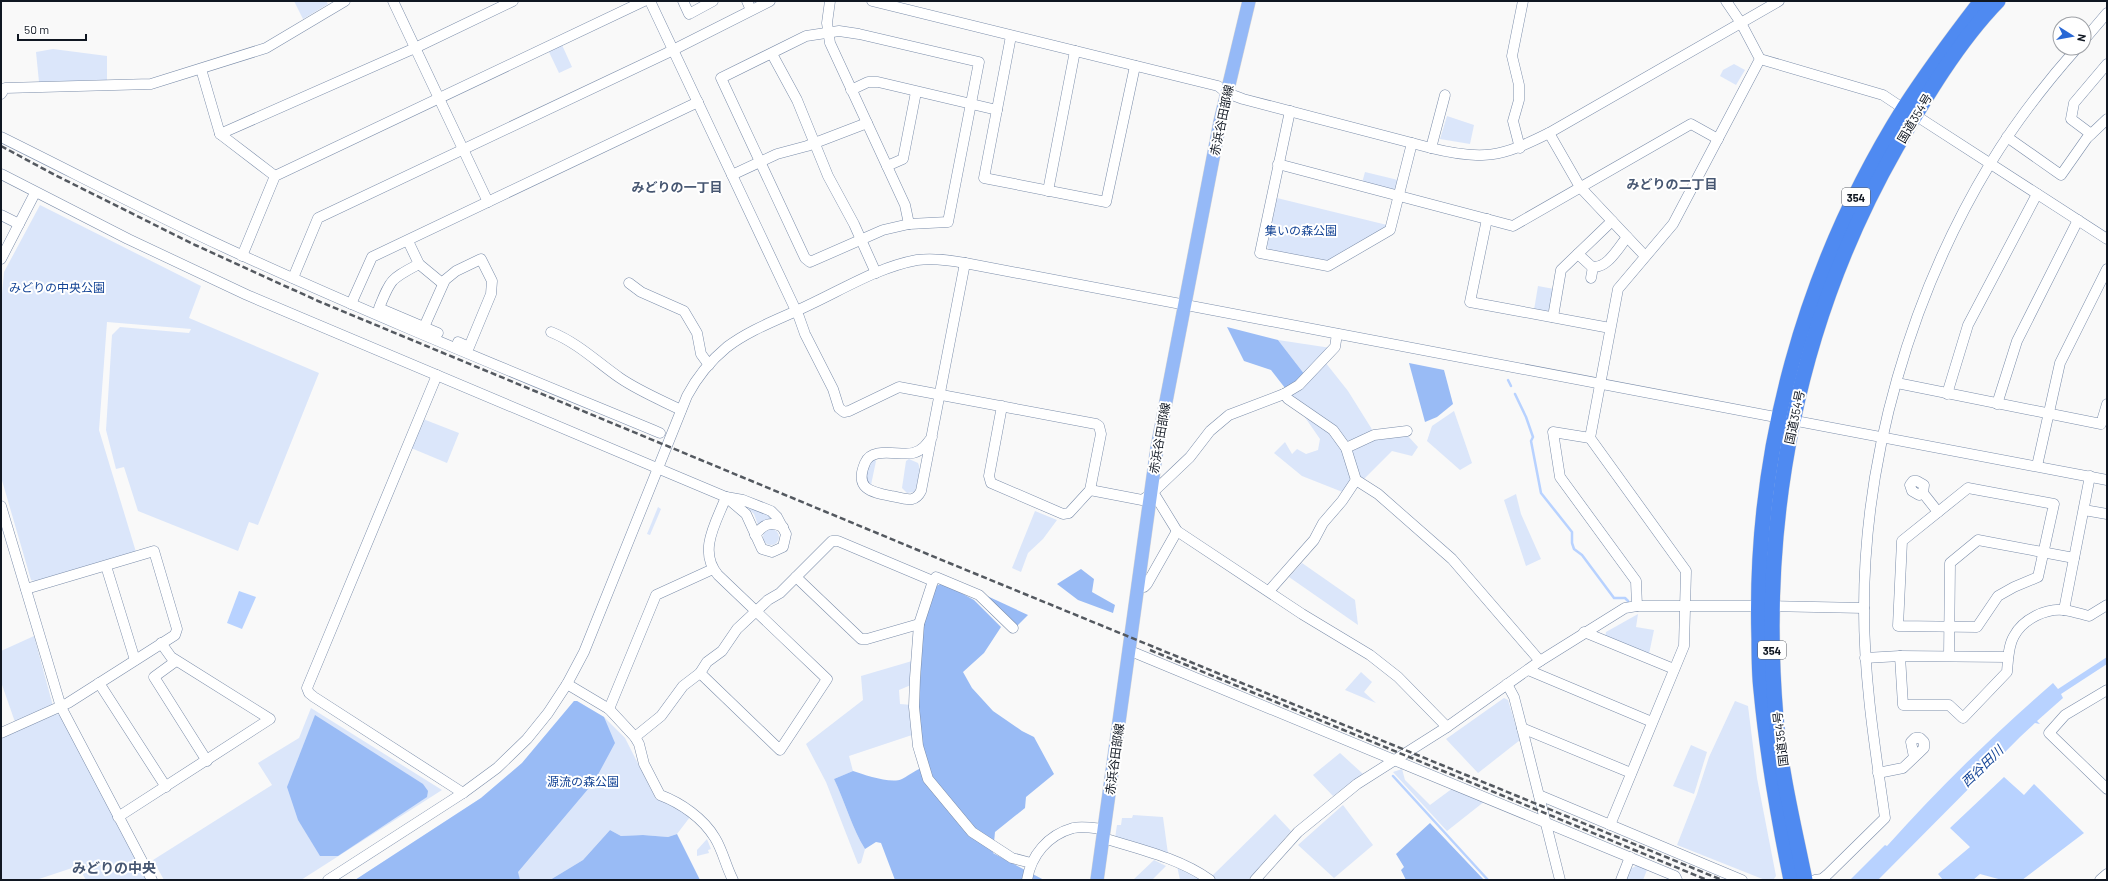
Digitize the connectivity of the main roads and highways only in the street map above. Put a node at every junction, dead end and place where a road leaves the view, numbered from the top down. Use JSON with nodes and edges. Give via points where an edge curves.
{"nodes":[{"id":1,"x":1249,"y":1,"type":"edge"},
{"id":2,"x":1981,"y":1,"type":"edge"},
{"id":3,"x":1998,"y":1,"type":"edge"},
{"id":4,"x":1909,"y":112,"type":"junction"},
{"id":5,"x":1765,"y":606,"type":"junction"},
{"id":6,"x":1097,"y":880,"type":"edge"},
{"id":7,"x":1791,"y":880,"type":"edge"},
{"id":8,"x":1805,"y":880,"type":"edge"}],
"edges":[{"from":1,"to":6,"type":"main road","name":"赤浜谷田部線","via":[[1227,93],[1184,304],[1151,494]]},
{"from":2,"to":4,"type":"highway","name":"国道354号","number":"354","via":[[1942,52]]},
{"from":3,"to":4,"type":"highway","name":"国道354号","number":"354"},
{"from":4,"to":5,"type":"highway","name":"国道354号","number":"354","via":[[1852,235],[1786,418]]},
{"from":5,"to":7,"type":"highway","name":"国道354号","number":"354","via":[[1760,688],[1777,814]]},
{"from":5,"to":8,"type":"highway","name":"国道354号","number":"354","via":[[1782,764]]}]}
